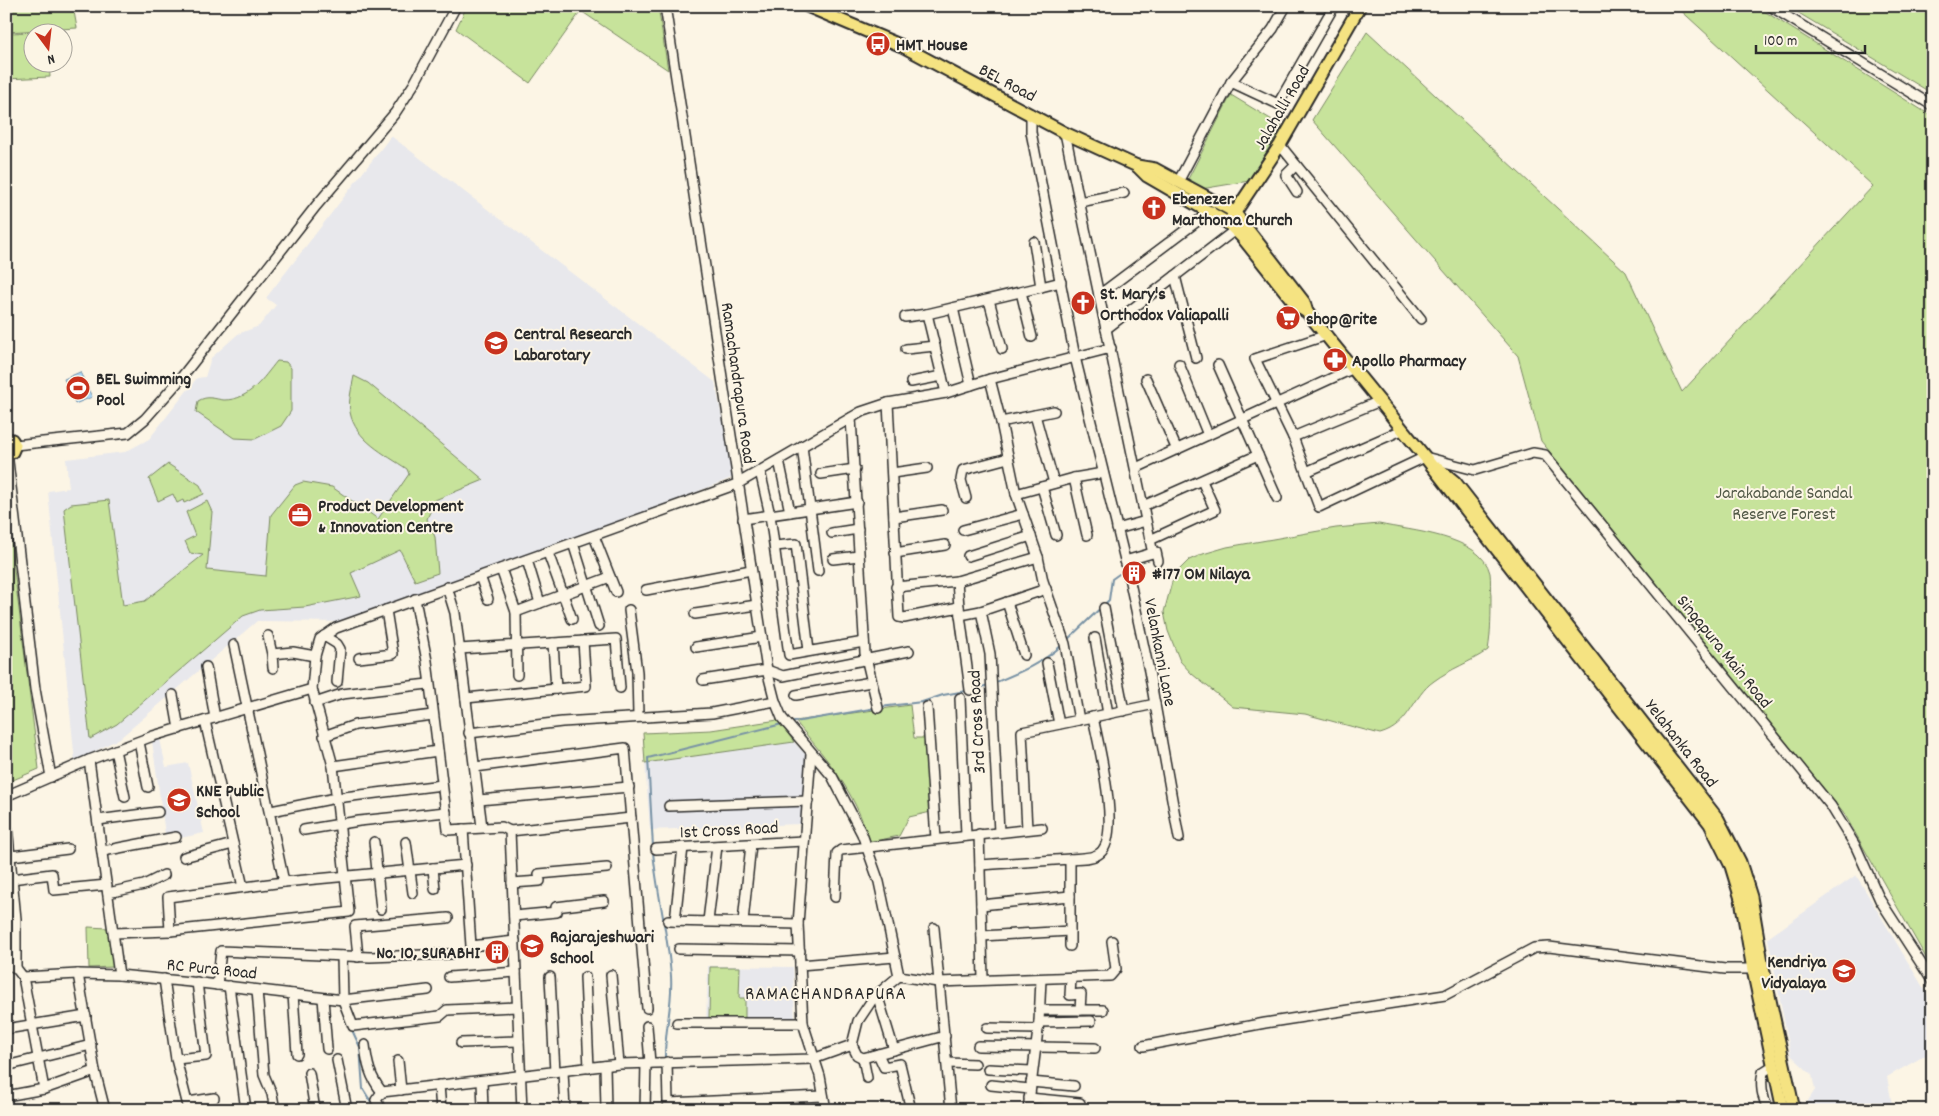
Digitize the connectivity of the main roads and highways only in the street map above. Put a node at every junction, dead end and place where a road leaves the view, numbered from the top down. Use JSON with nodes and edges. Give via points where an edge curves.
{"nodes":[{"id":1,"x":807,"y":6,"type":"edge"},
{"id":2,"x":1351,"y":6,"type":"edge"},
{"id":3,"x":1360,"y":6,"type":"edge"},
{"id":4,"x":1137,"y":166,"type":"junction"},
{"id":5,"x":1230,"y":219,"type":"junction"},
{"id":6,"x":1308,"y":312,"type":"junction"},
{"id":7,"x":1758,"y":969,"type":"junction"},
{"id":8,"x":1783,"y":1110,"type":"edge"},
{"id":9,"x":1794,"y":1110,"type":"edge"}],
"edges":[{"from":1,"to":4,"type":"main road","name":"BEL Road","via":[[902,46],[1065,133]]},
{"from":2,"to":5,"type":"main road","name":"Jalahalli Road"},
{"from":3,"to":5,"type":"main road","name":"Jalahalli Road","via":[[1280,145]]},
{"from":4,"to":5,"type":"main road","name":"BEL Road","via":[[1147,176]]},
{"from":4,"to":5,"type":"main road","name":"BEL Road","via":[[1155,169],[1180,183]]},
{"from":5,"to":6,"type":"main road","name":"Yelahanka Road","via":[[1304,302]]},
{"from":5,"to":6,"type":"main road","name":"BEL Road","via":[[1297,306]]},
{"from":6,"to":7,"type":"main road","name":"Yelahanka Road","via":[[1558,620],[1710,824],[1731,866]]},
{"from":7,"to":8,"type":"main road","name":"Yelahanka Road"},
{"from":7,"to":9,"type":"main road","name":"Yelahanka Road"}]}
